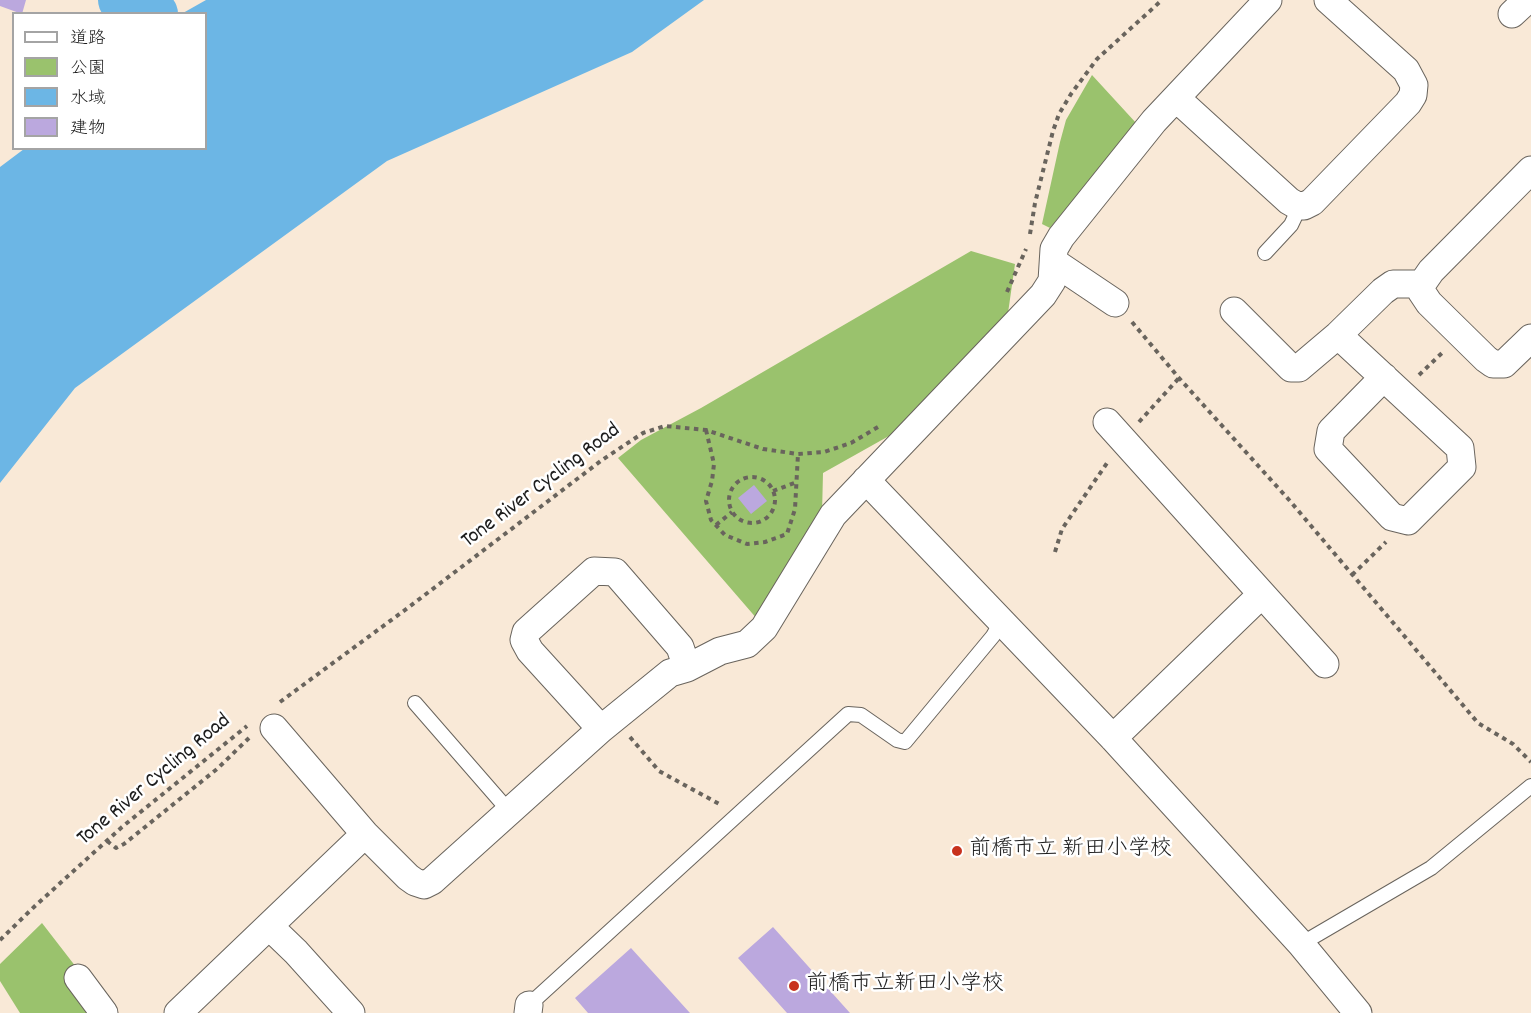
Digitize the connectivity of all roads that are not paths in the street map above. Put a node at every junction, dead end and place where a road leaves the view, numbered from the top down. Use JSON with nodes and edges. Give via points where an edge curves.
{"nodes":[{"id":1,"x":1268,"y":0,"type":"edge"},
{"id":2,"x":1328,"y":0,"type":"edge"},
{"id":3,"x":1176,"y":98,"type":"junction"},
{"id":4,"x":1531,"y":170,"type":"edge"},
{"id":5,"x":1300,"y":206,"type":"junction"},
{"id":6,"x":1265,"y":253,"type":"dead end"},
{"id":7,"x":1054,"y":262,"type":"junction"},
{"id":8,"x":1422,"y":284,"type":"junction"},
{"id":9,"x":1115,"y":303,"type":"road end"},
{"id":10,"x":1234,"y":311,"type":"dead end"},
{"id":11,"x":1338,"y":335,"type":"junction"},
{"id":12,"x":1531,"y":338,"type":"edge"},
{"id":13,"x":1392,"y":385,"type":"junction"},
{"id":14,"x":1115,"y":431,"type":"road end"},
{"id":15,"x":867,"y":480,"type":"junction"},
{"id":16,"x":1261,"y":595,"type":"junction"},
{"id":17,"x":1001,"y":622,"type":"junction"},
{"id":18,"x":1324,"y":664,"type":"dead end"},
{"id":19,"x":687,"y":668,"type":"junction"},
{"id":20,"x":415,"y":704,"type":"dead end"},
{"id":21,"x":267,"y":719,"type":"road end"},
{"id":22,"x":608,"y":724,"type":"junction"},
{"id":23,"x":1113,"y":738,"type":"junction"},
{"id":24,"x":1531,"y":786,"type":"edge"},
{"id":25,"x":509,"y":811,"type":"junction"},
{"id":26,"x":365,"y":834,"type":"junction"},
{"id":27,"x":269,"y":926,"type":"junction"},
{"id":28,"x":1301,"y":944,"type":"junction"},
{"id":29,"x":78,"y":978,"type":"dead end"},
{"id":30,"x":529,"y":1009,"type":"edge"},
{"id":31,"x":104,"y":1013,"type":"edge"},
{"id":32,"x":178,"y":1013,"type":"edge"},
{"id":33,"x":351,"y":1013,"type":"edge"},
{"id":34,"x":1358,"y":1013,"type":"edge"}],
"edges":[{"from":1,"to":3,"type":"street"},
{"from":2,"to":5,"type":"street","via":[[1406,70],[1414,85],[1413,94],[1312,202]]},
{"from":3,"to":5,"type":"street","via":[[1288,201]]},
{"from":3,"to":7,"type":"street","via":[[1061,237],[1054,249]]},
{"from":4,"to":8,"type":"street"},
{"from":5,"to":6,"type":"lane","via":[[1291,225]]},
{"from":7,"to":9,"type":"street"},
{"from":7,"to":15,"type":"street","via":[[1052,281],[1039,300]]},
{"from":8,"to":11,"type":"street","via":[[1394,284]]},
{"from":8,"to":12,"type":"street","via":[[1421,291],[1429,303],[1486,359],[1504,364]]},
{"from":10,"to":11,"type":"street","via":[[1291,368],[1299,369]]},
{"from":11,"to":13,"type":"street"},
{"from":13,"to":13,"type":"street","via":[[1331,431],[1328,448],[1392,517],[1408,521],[1462,467],[1460,448]]},
{"from":14,"to":16,"type":"street"},
{"from":15,"to":17,"type":"street"},
{"from":15,"to":19,"type":"street","via":[[833,515],[756,636],[747,644],[720,651]]},
{"from":16,"to":18,"type":"street"},
{"from":16,"to":23,"type":"street"},
{"from":17,"to":23,"type":"street"},
{"from":17,"to":30,"type":"lane","via":[[905,742],[861,715],[848,714]]},
{"from":19,"to":22,"type":"street","via":[[670,674]]},
{"from":19,"to":22,"type":"street","via":[[681,647],[615,572],[594,571],[526,632],[524,640],[530,651]]},
{"from":20,"to":25,"type":"lane"},
{"from":21,"to":26,"type":"street"},
{"from":22,"to":25,"type":"street"},
{"from":23,"to":28,"type":"street"},
{"from":24,"to":28,"type":"lane","via":[[1431,868]]},
{"from":25,"to":26,"type":"street","via":[[424,885],[408,877]]},
{"from":26,"to":27,"type":"street"},
{"from":27,"to":32,"type":"street"},
{"from":27,"to":33,"type":"street"},
{"from":28,"to":34,"type":"street"},
{"from":29,"to":31,"type":"street"}]}
